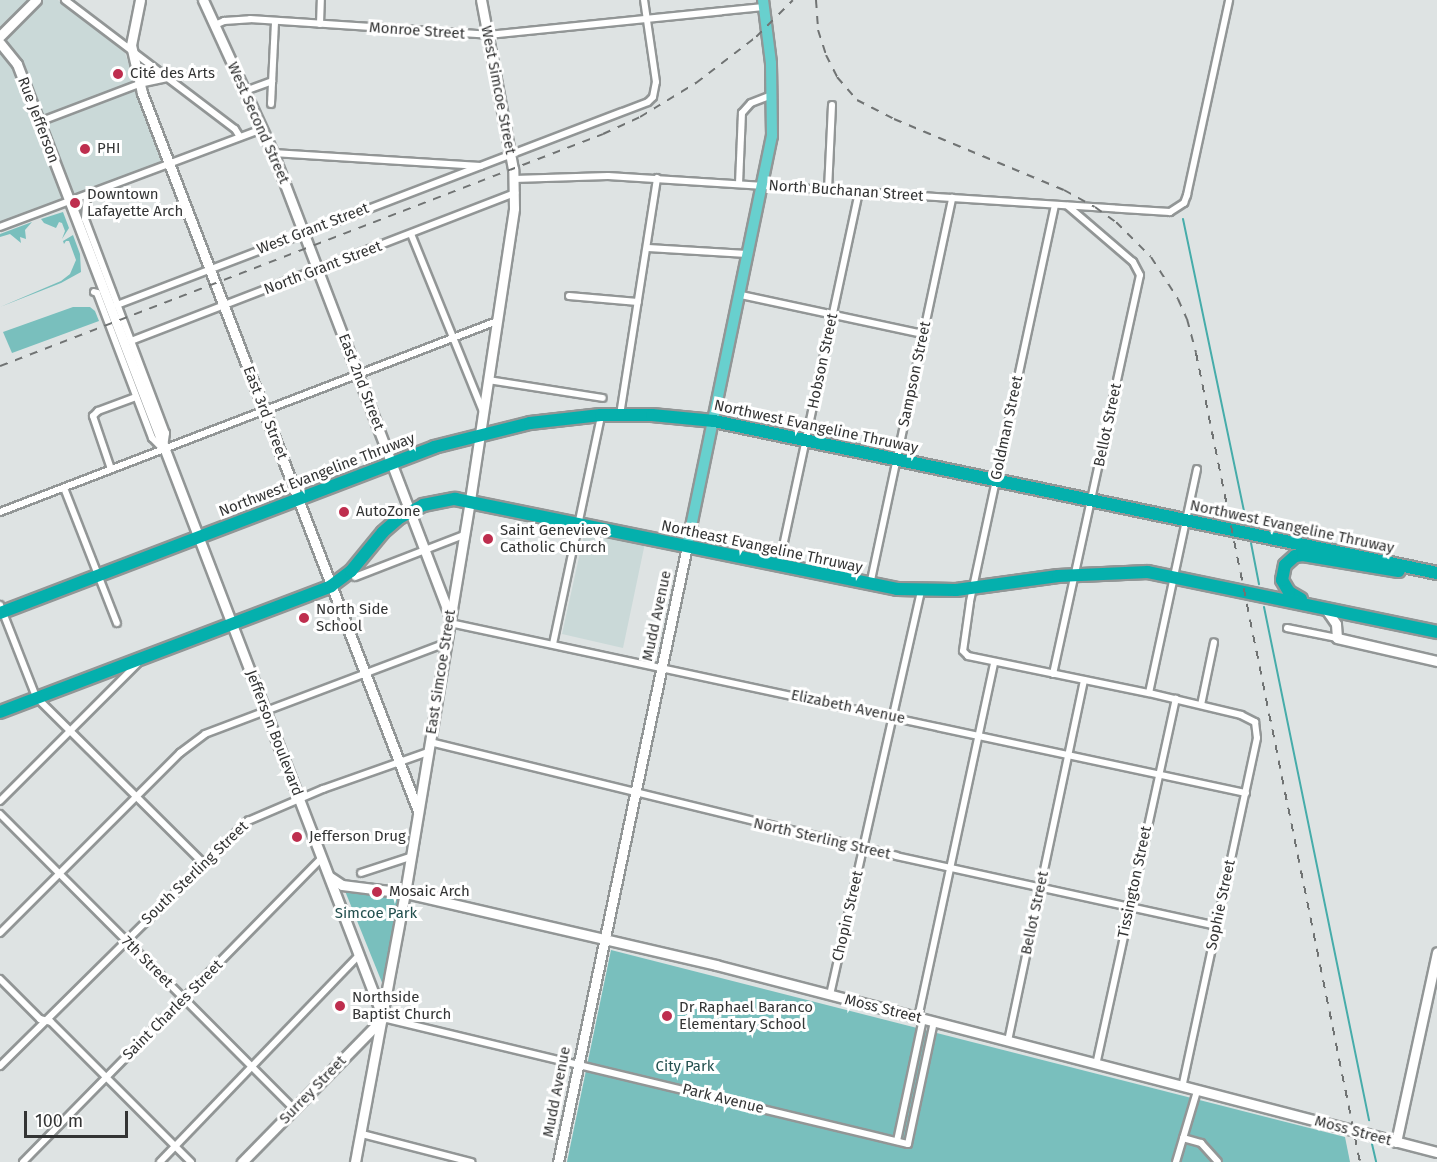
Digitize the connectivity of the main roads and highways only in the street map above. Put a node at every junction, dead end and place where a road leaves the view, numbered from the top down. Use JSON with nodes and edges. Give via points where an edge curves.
{"nodes":[{"id":1,"x":764,"y":3,"type":"edge"},
{"id":2,"x":714,"y":421,"type":"junction"},
{"id":3,"x":687,"y":546,"type":"junction"},
{"id":4,"x":1435,"y":573,"type":"edge"},
{"id":5,"x":1325,"y":608,"type":"junction"},
{"id":6,"x":1,"y":610,"type":"edge"},
{"id":7,"x":1409,"y":625,"type":"junction"},
{"id":8,"x":1437,"y":627,"type":"edge"},
{"id":9,"x":1437,"y":632,"type":"edge"},
{"id":10,"x":0,"y":712,"type":"edge"}],
"edges":[{"from":1,"to":2,"type":"main road","name":"Mudd Avenue","via":[[772,75],[772,136]]},
{"from":2,"to":3,"type":"main road","name":"Mudd Avenue"},
{"from":2,"to":4,"type":"highway","name":"Northwest Evangeline Thruway"},
{"from":2,"to":6,"type":"highway","name":"Northwest Evangeline Thruway","via":[[601,415],[542,421],[480,434],[392,462]]},
{"from":3,"to":5,"type":"highway","name":"Northeast Evangeline Thruway","via":[[870,585],[921,591],[1075,575],[1148,572]]},
{"from":3,"to":10,"type":"highway","name":"Northeast Evangeline Thruway","via":[[470,500],[434,501],[391,525],[351,571],[331,586]]},
{"from":4,"to":5,"type":"highway","via":[[1385,571],[1303,555],[1289,560],[1282,572],[1284,586],[1294,596]]},
{"from":5,"to":7,"type":"highway","name":"Northeast Evangeline Thruway"},
{"from":7,"to":8,"type":"highway"},
{"from":7,"to":9,"type":"highway","name":"Northeast Evangeline Thruway"}]}
